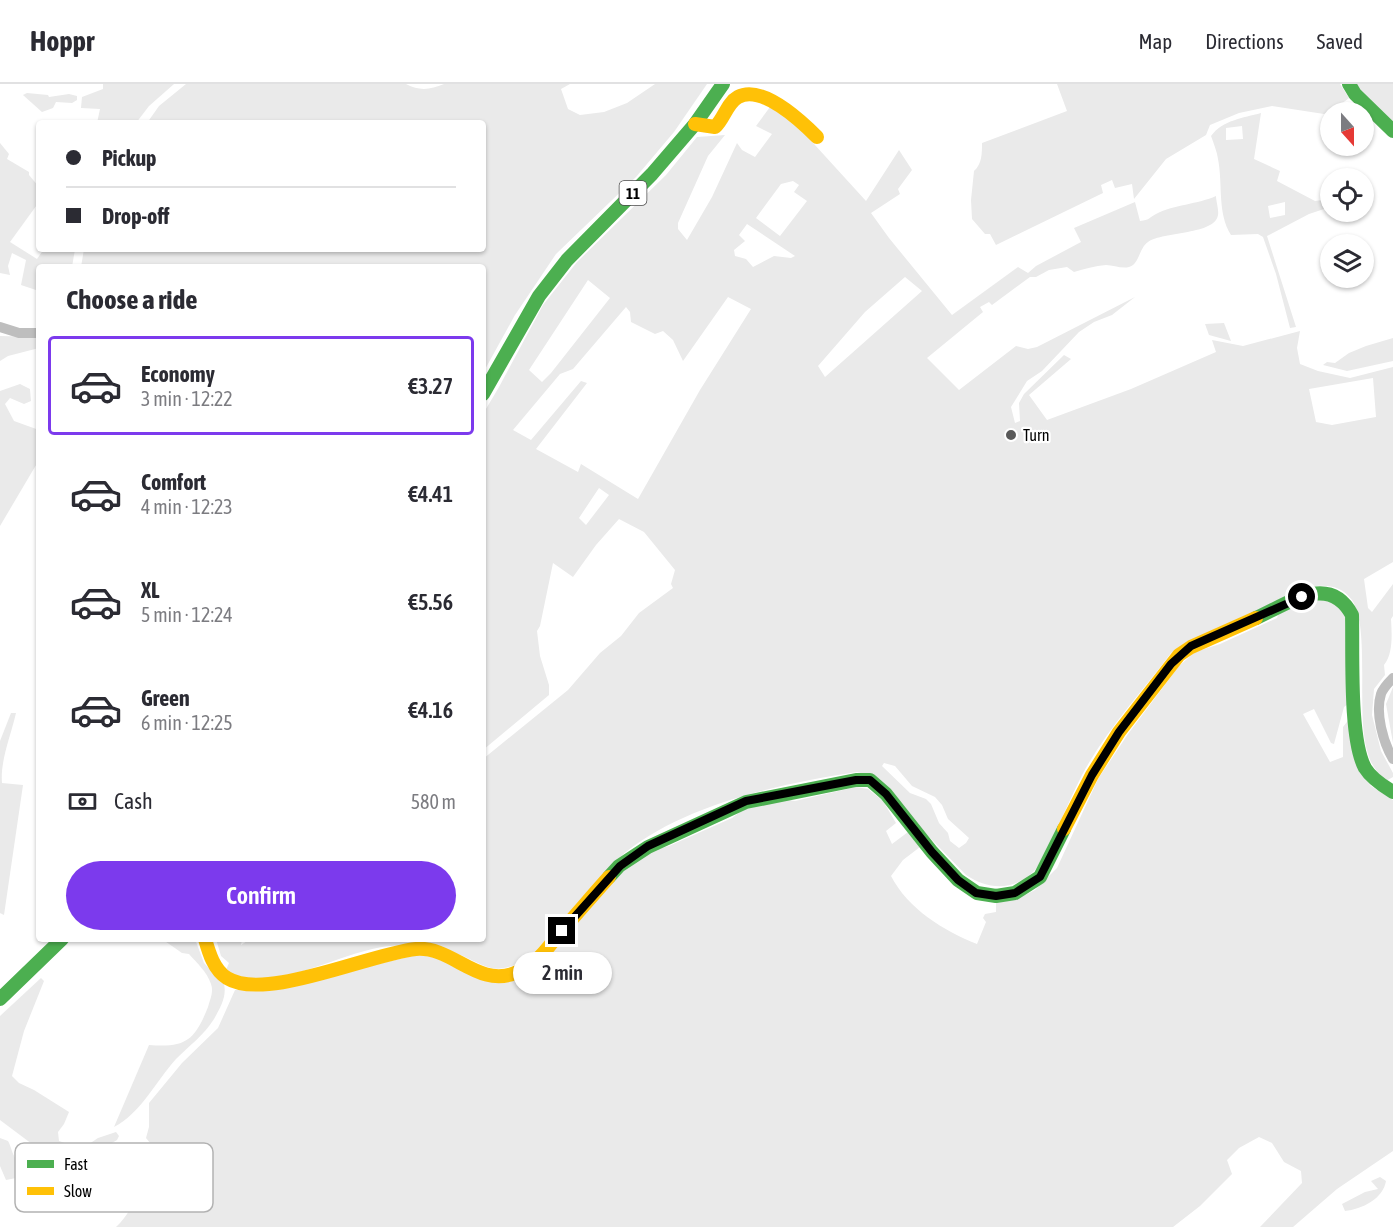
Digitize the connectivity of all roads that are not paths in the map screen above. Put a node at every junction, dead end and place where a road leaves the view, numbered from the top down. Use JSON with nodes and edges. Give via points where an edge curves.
{"nodes":[{"id":1,"x":723,"y":84,"type":"edge"},
{"id":2,"x":1349,"y":84,"type":"edge"},
{"id":3,"x":695,"y":124,"type":"junction"},
{"id":4,"x":1393,"y":131,"type":"edge"},
{"id":5,"x":817,"y":137,"type":"dead end"},
{"id":6,"x":0,"y":327,"type":"edge"},
{"id":7,"x":36,"y":333,"type":"edge"},
{"id":8,"x":486,"y":389,"type":"edge"},
{"id":9,"x":1393,"y":678,"type":"edge"},
{"id":10,"x":1393,"y":759,"type":"edge"},
{"id":11,"x":1393,"y":792,"type":"edge"},
{"id":12,"x":59,"y":942,"type":"edge"},
{"id":13,"x":206,"y":942,"type":"edge"},
{"id":14,"x":0,"y":999,"type":"edge"}],
"edges":[{"from":1,"to":3,"type":"street","number":"11"},
{"from":2,"to":4,"type":"street"},
{"from":3,"to":5,"type":"street","via":[[715,127],[730,104],[751,93],[778,103]]},
{"from":3,"to":8,"type":"street","number":"11","via":[[567,260],[534,304]]},
{"from":6,"to":7,"type":"street"},
{"from":9,"to":10,"type":"street","via":[[1382,693],[1380,715]]},
{"from":11,"to":13,"type":"street","via":[[1364,766],[1360,752],[1352,615],[1338,596],[1315,592],[1191,646],[1171,664],[1092,775],[1040,877],[1015,893],[976,893],[932,852],[886,794],[870,780],[856,780],[746,801],[648,846],[620,866],[534,963],[500,977],[424,949],[395,951],[289,982],[245,985],[228,979],[210,959]]},
{"from":12,"to":14,"type":"street"}]}
